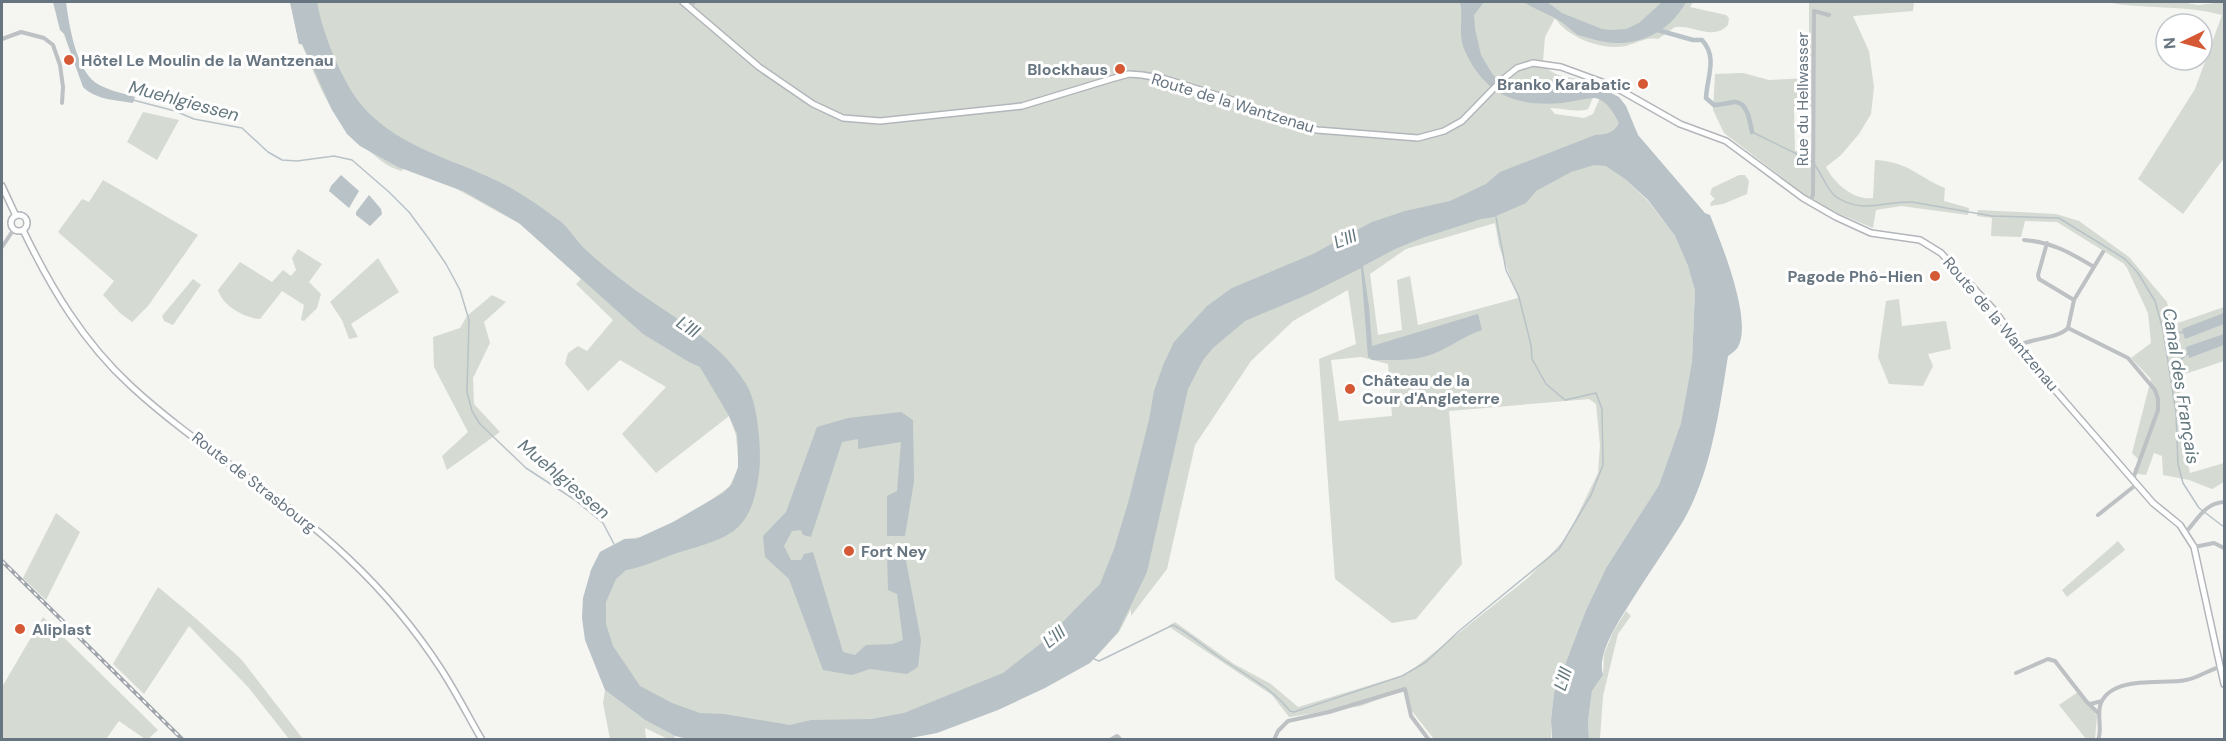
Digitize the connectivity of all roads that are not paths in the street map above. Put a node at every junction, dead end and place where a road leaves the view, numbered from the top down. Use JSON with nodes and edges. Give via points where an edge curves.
{"nodes":[{"id":1,"x":683,"y":2,"type":"edge"},
{"id":2,"x":694,"y":2,"type":"edge"},
{"id":3,"x":690,"y":7,"type":"junction"},
{"id":4,"x":1829,"y":15,"type":"dead end"},
{"id":5,"x":2,"y":39,"type":"edge"},
{"id":6,"x":63,"y":102,"type":"dead end"},
{"id":7,"x":2,"y":186,"type":"edge"},
{"id":8,"x":1810,"y":202,"type":"junction"},
{"id":9,"x":16,"y":216,"type":"junction"},
{"id":10,"x":14,"y":229,"type":"junction"},
{"id":11,"x":23,"y":230,"type":"junction"},
{"id":12,"x":2024,"y":240,"type":"dead end"},
{"id":13,"x":2047,"y":243,"type":"junction"},
{"id":14,"x":2,"y":247,"type":"edge"},
{"id":15,"x":2103,"y":252,"type":"dead end"},
{"id":16,"x":2094,"y":267,"type":"junction"},
{"id":17,"x":2074,"y":300,"type":"junction"},
{"id":18,"x":2068,"y":328,"type":"junction"},
{"id":19,"x":2019,"y":345,"type":"junction"},
{"id":20,"x":2135,"y":481,"type":"junction"},
{"id":21,"x":2224,"y":502,"type":"edge"},
{"id":22,"x":2098,"y":515,"type":"dead end"},
{"id":23,"x":2186,"y":532,"type":"junction"},
{"id":24,"x":2194,"y":547,"type":"junction"},
{"id":25,"x":2224,"y":548,"type":"edge"},
{"id":26,"x":2221,"y":667,"type":"junction"},
{"id":27,"x":2016,"y":673,"type":"dead end"},
{"id":28,"x":2224,"y":684,"type":"edge"},
{"id":29,"x":2102,"y":701,"type":"junction"},
{"id":30,"x":2090,"y":704,"type":"junction"},
{"id":31,"x":2099,"y":714,"type":"junction"},
{"id":32,"x":482,"y":740,"type":"edge"},
{"id":33,"x":1110,"y":740,"type":"edge"},
{"id":34,"x":1121,"y":740,"type":"edge"},
{"id":35,"x":1274,"y":740,"type":"edge"},
{"id":36,"x":1429,"y":740,"type":"edge"},
{"id":37,"x":2098,"y":740,"type":"edge"}],
"edges":[{"from":1,"to":3,"type":"main road","name":"Route de la Wantzenau"},
{"from":2,"to":3,"type":"street"},
{"from":3,"to":8,"type":"main road","name":"Route de la Wantzenau","via":[[759,67],[813,105],[857,120],[1022,106],[1129,74],[1166,79],[1317,130],[1418,138],[1444,132],[1462,122],[1517,68],[1539,63],[1561,66],[1613,86],[1680,124],[1726,141]]},
{"from":4,"to":8,"type":"street","name":"Rue du Hellwasser","via":[[1814,11]]},
{"from":5,"to":6,"type":"street","via":[[21,32],[44,38],[53,45],[60,65]]},
{"from":7,"to":9,"type":"main road"},
{"from":8,"to":19,"type":"main road","name":"Route de la Wantzenau","via":[[1863,230],[1912,238],[1933,247],[1984,298]]},
{"from":9,"to":10,"type":"main road","via":[[11,222]]},
{"from":9,"to":11,"type":"main road","via":[[26,218]]},
{"from":10,"to":11,"type":"main road"},
{"from":10,"to":14,"type":"street"},
{"from":11,"to":32,"type":"main road","name":"Route de Strasbourg","via":[[65,308],[111,365],[144,397],[293,511],[362,571],[421,640]]},
{"from":12,"to":13,"type":"street"},
{"from":13,"to":16,"type":"street"},
{"from":13,"to":17,"type":"street","via":[[2039,279]]},
{"from":15,"to":16,"type":"street"},
{"from":16,"to":17,"type":"street"},
{"from":17,"to":18,"type":"street"},
{"from":18,"to":19,"type":"street"},
{"from":18,"to":20,"type":"street","via":[[2122,354],[2155,390],[2158,410]]},
{"from":19,"to":20,"type":"main road","name":"Route de la Wantzenau"},
{"from":20,"to":22,"type":"street"},
{"from":20,"to":23,"type":"main road","name":"Route de la Wantzenau"},
{"from":21,"to":23,"type":"street","via":[[2206,508]]},
{"from":23,"to":24,"type":"main road","name":"Route de la Wantzenau"},
{"from":24,"to":25,"type":"street","via":[[2214,543]]},
{"from":24,"to":26,"type":"main road","name":"Route de la Wantzenau"},
{"from":26,"to":28,"type":"main road","name":"Route de la Wantzenau"},
{"from":26,"to":29,"type":"street","via":[[2186,680],[2124,685]]},
{"from":27,"to":30,"type":"street","via":[[2052,659]]},
{"from":29,"to":30,"type":"street"},
{"from":29,"to":31,"type":"street"},
{"from":30,"to":31,"type":"street"},
{"from":31,"to":37,"type":"street"},
{"from":33,"to":34,"type":"street","via":[[1117,736]]},
{"from":35,"to":36,"type":"street","via":[[1283,725],[1294,719],[1405,689],[1411,716]]}]}
